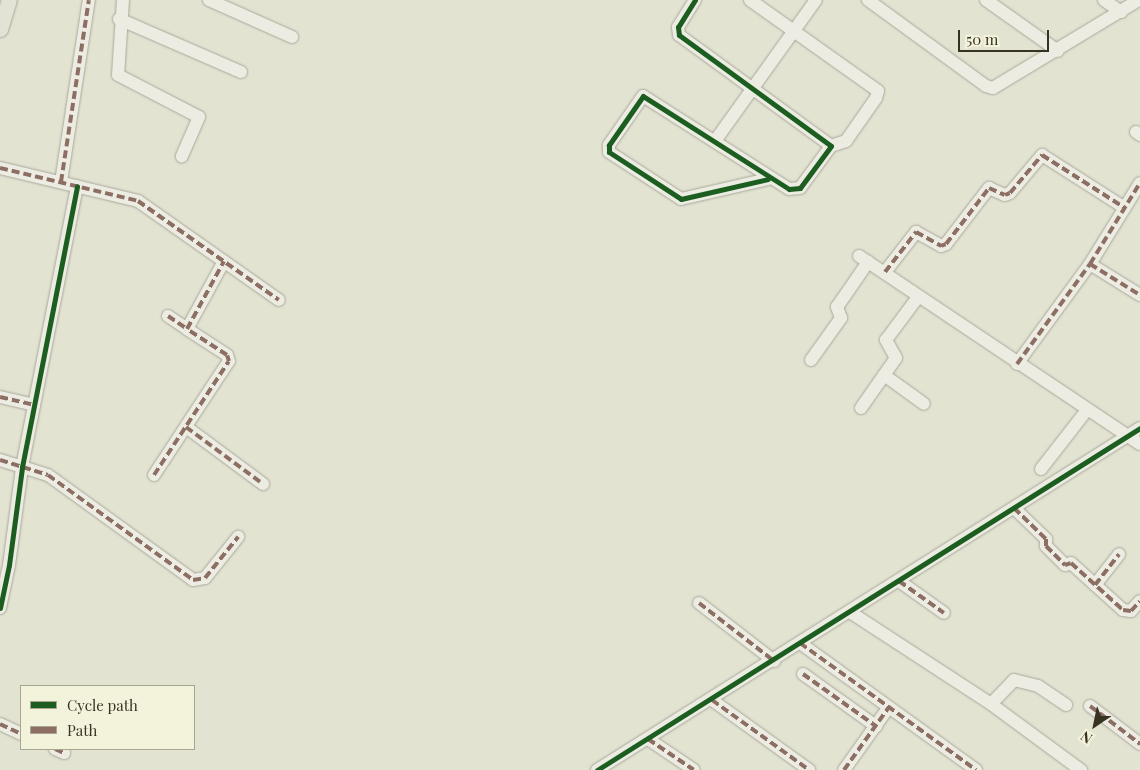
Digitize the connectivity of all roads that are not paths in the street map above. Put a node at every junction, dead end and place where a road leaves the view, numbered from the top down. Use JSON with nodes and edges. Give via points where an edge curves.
{"nodes":[{"id":1,"x":9,"y":0,"type":"edge"},
{"id":2,"x":90,"y":0,"type":"edge"},
{"id":3,"x":123,"y":0,"type":"edge"},
{"id":4,"x":209,"y":0,"type":"edge"},
{"id":5,"x":695,"y":0,"type":"edge"},
{"id":6,"x":750,"y":0,"type":"edge"},
{"id":7,"x":816,"y":0,"type":"edge"},
{"id":8,"x":868,"y":0,"type":"edge"},
{"id":9,"x":986,"y":0,"type":"edge"},
{"id":10,"x":1104,"y":0,"type":"edge"},
{"id":11,"x":1139,"y":0,"type":"edge"},
{"id":12,"x":1121,"y":12,"type":"junction"},
{"id":13,"x":120,"y":19,"type":"junction"},
{"id":14,"x":0,"y":29,"type":"edge"},
{"id":15,"x":793,"y":31,"type":"junction"},
{"id":16,"x":292,"y":37,"type":"dead end"},
{"id":17,"x":1058,"y":51,"type":"junction"},
{"id":18,"x":242,"y":72,"type":"dead end"},
{"id":19,"x":752,"y":88,"type":"junction"},
{"id":20,"x":715,"y":141,"type":"junction"},
{"id":21,"x":831,"y":146,"type":"junction"},
{"id":22,"x":182,"y":156,"type":"dead end"},
{"id":23,"x":0,"y":168,"type":"edge"},
{"id":24,"x":768,"y":179,"type":"junction"},
{"id":25,"x":61,"y":182,"type":"junction"},
{"id":26,"x":1140,"y":183,"type":"edge"},
{"id":27,"x":77,"y":186,"type":"junction"},
{"id":28,"x":1125,"y":208,"type":"junction"},
{"id":29,"x":224,"y":261,"type":"junction"},
{"id":30,"x":1090,"y":264,"type":"junction"},
{"id":31,"x":885,"y":272,"type":"junction"},
{"id":32,"x":1140,"y":295,"type":"edge"},
{"id":33,"x":918,"y":296,"type":"junction"},
{"id":34,"x":279,"y":300,"type":"dead end"},
{"id":35,"x":168,"y":316,"type":"dead end"},
{"id":36,"x":187,"y":329,"type":"junction"},
{"id":37,"x":811,"y":360,"type":"dead end"},
{"id":38,"x":1017,"y":364,"type":"junction"},
{"id":39,"x":884,"y":375,"type":"junction"},
{"id":40,"x":0,"y":397,"type":"edge"},
{"id":41,"x":924,"y":404,"type":"dead end"},
{"id":42,"x":34,"y":405,"type":"junction"},
{"id":43,"x":861,"y":408,"type":"dead end"},
{"id":44,"x":1087,"y":410,"type":"junction"},
{"id":45,"x":186,"y":427,"type":"junction"},
{"id":46,"x":1140,"y":428,"type":"edge"},
{"id":47,"x":1128,"y":436,"type":"junction"},
{"id":48,"x":1140,"y":444,"type":"edge"},
{"id":49,"x":0,"y":460,"type":"edge"},
{"id":50,"x":22,"y":467,"type":"junction"},
{"id":51,"x":1041,"y":469,"type":"dead end"},
{"id":52,"x":154,"y":475,"type":"dead end"},
{"id":53,"x":263,"y":484,"type":"dead end"},
{"id":54,"x":1014,"y":508,"type":"junction"},
{"id":55,"x":238,"y":537,"type":"dead end"},
{"id":56,"x":1119,"y":554,"type":"dead end"},
{"id":57,"x":899,"y":581,"type":"junction"},
{"id":58,"x":1095,"y":585,"type":"junction"},
{"id":59,"x":1140,"y":601,"type":"edge"},
{"id":60,"x":699,"y":603,"type":"dead end"},
{"id":61,"x":0,"y":608,"type":"edge"},
{"id":62,"x":850,"y":612,"type":"junction"},
{"id":63,"x":944,"y":613,"type":"dead end"},
{"id":64,"x":800,"y":643,"type":"junction"},
{"id":65,"x":774,"y":661,"type":"junction"},
{"id":66,"x":803,"y":674,"type":"dead end"},
{"id":67,"x":712,"y":700,"type":"junction"},
{"id":68,"x":991,"y":704,"type":"junction"},
{"id":69,"x":1066,"y":705,"type":"dead end"},
{"id":70,"x":1090,"y":706,"type":"dead end"},
{"id":71,"x":890,"y":707,"type":"junction"},
{"id":72,"x":0,"y":724,"type":"edge"},
{"id":73,"x":876,"y":726,"type":"junction"},
{"id":74,"x":20,"y":734,"type":"edge"},
{"id":75,"x":648,"y":739,"type":"junction"},
{"id":76,"x":1140,"y":744,"type":"edge"},
{"id":77,"x":597,"y":770,"type":"edge"},
{"id":78,"x":694,"y":770,"type":"edge"},
{"id":79,"x":809,"y":770,"type":"edge"},
{"id":80,"x":844,"y":770,"type":"edge"},
{"id":81,"x":976,"y":770,"type":"edge"},
{"id":82,"x":1081,"y":770,"type":"edge"}],
"edges":[{"from":1,"to":14,"type":"main road"},
{"from":2,"to":25,"type":"street"},
{"from":3,"to":13,"type":"street"},
{"from":4,"to":16,"type":"street"},
{"from":5,"to":19,"type":"street","via":[[677,33]]},
{"from":6,"to":15,"type":"street"},
{"from":7,"to":15,"type":"street"},
{"from":8,"to":17,"type":"street","via":[[986,86],[999,86]]},
{"from":9,"to":17,"type":"street"},
{"from":10,"to":12,"type":"street"},
{"from":11,"to":12,"type":"street"},
{"from":12,"to":17,"type":"street"},
{"from":13,"to":18,"type":"street"},
{"from":13,"to":22,"type":"street","via":[[118,74],[199,117]]},
{"from":15,"to":19,"type":"street"},
{"from":15,"to":21,"type":"street","via":[[878,93],[846,141]]},
{"from":19,"to":20,"type":"street"},
{"from":19,"to":21,"type":"street"},
{"from":20,"to":24,"type":"street"},
{"from":20,"to":24,"type":"street","via":[[643,96],[609,150],[682,199]]},
{"from":21,"to":24,"type":"street","via":[[800,188],[788,189]]},
{"from":23,"to":25,"type":"street"},
{"from":25,"to":27,"type":"street"},
{"from":26,"to":28,"type":"street"},
{"from":27,"to":29,"type":"street","via":[[127,196],[147,205]]},
{"from":27,"to":42,"type":"street"},
{"from":28,"to":30,"type":"street"},
{"from":28,"to":31,"type":"street","via":[[1042,155],[1010,193],[1005,195],[989,188],[946,244],[941,246],[916,232]]},
{"from":29,"to":34,"type":"street"},
{"from":29,"to":36,"type":"street"},
{"from":30,"to":32,"type":"street"},
{"from":30,"to":38,"type":"street"},
{"from":31,"to":33,"type":"street"},
{"from":31,"to":37,"type":"street","via":[[863,259],[836,307],[841,318]]},
{"from":33,"to":38,"type":"street"},
{"from":33,"to":39,"type":"street","via":[[886,340],[886,346],[896,355]]},
{"from":35,"to":36,"type":"street"},
{"from":36,"to":45,"type":"street","via":[[229,359]]},
{"from":38,"to":44,"type":"street"},
{"from":39,"to":41,"type":"street"},
{"from":39,"to":43,"type":"street"},
{"from":40,"to":42,"type":"street"},
{"from":42,"to":50,"type":"street"},
{"from":44,"to":47,"type":"street"},
{"from":44,"to":51,"type":"street"},
{"from":45,"to":52,"type":"street"},
{"from":45,"to":53,"type":"street"},
{"from":46,"to":47,"type":"street"},
{"from":47,"to":48,"type":"street"},
{"from":47,"to":54,"type":"street"},
{"from":49,"to":50,"type":"street"},
{"from":50,"to":55,"type":"street","via":[[48,475],[193,580],[205,578]]},
{"from":50,"to":61,"type":"street"},
{"from":54,"to":57,"type":"street"},
{"from":54,"to":58,"type":"street","via":[[1046,538],[1046,546],[1065,565],[1070,563]]},
{"from":56,"to":58,"type":"street"},
{"from":57,"to":62,"type":"street"},
{"from":57,"to":63,"type":"street"},
{"from":58,"to":59,"type":"street","via":[[1123,610],[1131,612]]},
{"from":60,"to":65,"type":"street"},
{"from":62,"to":64,"type":"street"},
{"from":62,"to":68,"type":"street"},
{"from":64,"to":65,"type":"street"},
{"from":64,"to":71,"type":"street"},
{"from":65,"to":67,"type":"street"},
{"from":66,"to":73,"type":"street"},
{"from":67,"to":75,"type":"street"},
{"from":67,"to":79,"type":"street"},
{"from":68,"to":69,"type":"street","via":[[1014,680],[1038,686]]},
{"from":68,"to":82,"type":"street"},
{"from":70,"to":76,"type":"street"},
{"from":71,"to":73,"type":"street"},
{"from":71,"to":81,"type":"street"},
{"from":72,"to":74,"type":"street"},
{"from":73,"to":80,"type":"street"},
{"from":75,"to":77,"type":"street"},
{"from":75,"to":78,"type":"street"}]}
